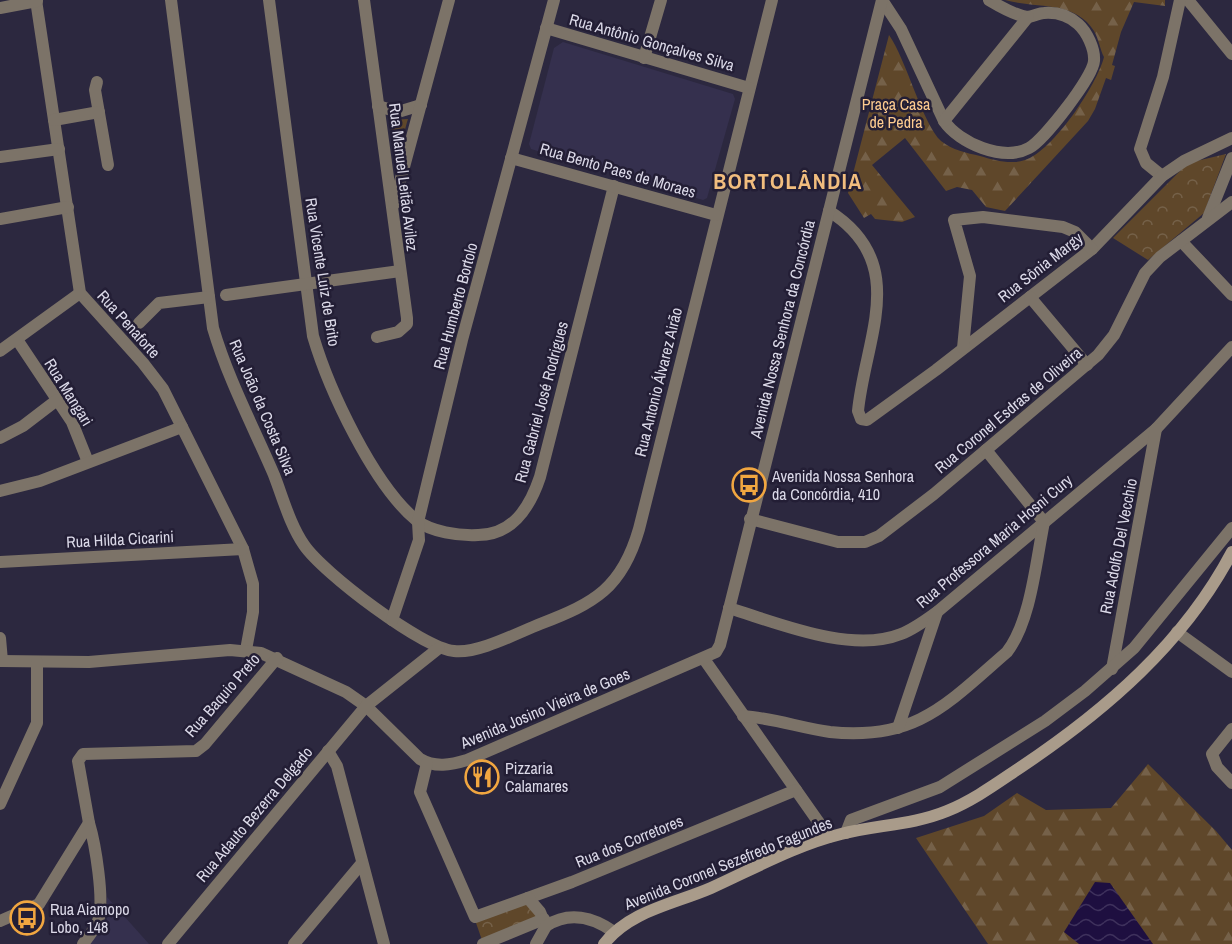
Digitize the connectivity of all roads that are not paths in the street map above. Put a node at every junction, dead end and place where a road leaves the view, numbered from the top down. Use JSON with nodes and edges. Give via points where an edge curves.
{"nodes":[{"id":1,"x":37,"y":0,"type":"edge"},
{"id":2,"x":171,"y":0,"type":"edge"},
{"id":3,"x":269,"y":0,"type":"edge"},
{"id":4,"x":364,"y":0,"type":"edge"},
{"id":5,"x":449,"y":0,"type":"edge"},
{"id":6,"x":554,"y":0,"type":"edge"},
{"id":7,"x":662,"y":0,"type":"edge"},
{"id":8,"x":772,"y":0,"type":"edge"},
{"id":9,"x":882,"y":0,"type":"edge"},
{"id":10,"x":989,"y":0,"type":"edge"},
{"id":11,"x":1180,"y":0,"type":"edge"},
{"id":12,"x":1188,"y":0,"type":"edge"},
{"id":13,"x":0,"y":8,"type":"edge"},
{"id":14,"x":1028,"y":17,"type":"junction"},
{"id":15,"x":546,"y":28,"type":"junction"},
{"id":16,"x":1232,"y":54,"type":"edge"},
{"id":17,"x":644,"y":58,"type":"junction"},
{"id":18,"x":98,"y":82,"type":"dead end"},
{"id":19,"x":749,"y":87,"type":"junction"},
{"id":20,"x":421,"y":105,"type":"junction"},
{"id":21,"x":378,"y":106,"type":"junction"},
{"id":22,"x":99,"y":112,"type":"junction"},
{"id":23,"x":54,"y":120,"type":"junction"},
{"id":24,"x":944,"y":121,"type":"junction"},
{"id":25,"x":1232,"y":138,"type":"edge"},
{"id":26,"x":59,"y":149,"type":"junction"},
{"id":27,"x":0,"y":157,"type":"edge"},
{"id":28,"x":511,"y":158,"type":"junction"},
{"id":29,"x":1232,"y":158,"type":"edge"},
{"id":30,"x":108,"y":165,"type":"dead end"},
{"id":31,"x":1162,"y":176,"type":"junction"},
{"id":32,"x":614,"y":186,"type":"junction"},
{"id":33,"x":1232,"y":202,"type":"edge"},
{"id":34,"x":68,"y":207,"type":"junction"},
{"id":35,"x":393,"y":210,"type":"junction"},
{"id":36,"x":829,"y":211,"type":"junction"},
{"id":37,"x":716,"y":215,"type":"junction"},
{"id":38,"x":1208,"y":218,"type":"junction"},
{"id":39,"x":0,"y":219,"type":"edge"},
{"id":40,"x":1181,"y":242,"type":"junction"},
{"id":41,"x":1092,"y":249,"type":"junction"},
{"id":42,"x":400,"y":271,"type":"junction"},
{"id":43,"x":306,"y":285,"type":"junction"},
{"id":44,"x":80,"y":293,"type":"junction"},
{"id":45,"x":226,"y":295,"type":"dead end"},
{"id":46,"x":1232,"y":295,"type":"edge"},
{"id":47,"x":209,"y":297,"type":"junction"},
{"id":48,"x":1030,"y":297,"type":"junction"},
{"id":49,"x":139,"y":323,"type":"dead end"},
{"id":50,"x":377,"y":337,"type":"dead end"},
{"id":51,"x":18,"y":341,"type":"junction"},
{"id":52,"x":1232,"y":347,"type":"edge"},
{"id":53,"x":963,"y":348,"type":"junction"},
{"id":54,"x":0,"y":351,"type":"edge"},
{"id":55,"x":1087,"y":365,"type":"junction"},
{"id":56,"x":57,"y":400,"type":"junction"},
{"id":57,"x":182,"y":427,"type":"junction"},
{"id":58,"x":1156,"y":429,"type":"junction"},
{"id":59,"x":0,"y":438,"type":"edge"},
{"id":60,"x":986,"y":450,"type":"junction"},
{"id":61,"x":88,"y":462,"type":"junction"},
{"id":62,"x":0,"y":491,"type":"edge"},
{"id":63,"x":750,"y":519,"type":"junction"},
{"id":64,"x":418,"y":522,"type":"junction"},
{"id":65,"x":1044,"y":522,"type":"junction"},
{"id":66,"x":1232,"y":528,"type":"edge"},
{"id":67,"x":243,"y":549,"type":"junction"},
{"id":68,"x":1230,"y":559,"type":"edge"},
{"id":69,"x":0,"y":562,"type":"edge"},
{"id":70,"x":729,"y":608,"type":"junction"},
{"id":71,"x":937,"y":612,"type":"junction"},
{"id":72,"x":392,"y":620,"type":"junction"},
{"id":73,"x":1177,"y":632,"type":"junction"},
{"id":74,"x":0,"y":638,"type":"edge"},
{"id":75,"x":439,"y":648,"type":"junction"},
{"id":76,"x":246,"y":650,"type":"junction"},
{"id":77,"x":277,"y":658,"type":"junction"},
{"id":78,"x":704,"y":659,"type":"junction"},
{"id":79,"x":1,"y":661,"type":"edge"},
{"id":80,"x":37,"y":662,"type":"junction"},
{"id":81,"x":1112,"y":669,"type":"junction"},
{"id":82,"x":1232,"y":672,"type":"edge"},
{"id":83,"x":366,"y":706,"type":"junction"},
{"id":84,"x":743,"y":716,"type":"junction"},
{"id":85,"x":898,"y":728,"type":"junction"},
{"id":86,"x":1232,"y":729,"type":"edge"},
{"id":87,"x":328,"y":751,"type":"junction"},
{"id":88,"x":427,"y":763,"type":"junction"},
{"id":89,"x":1232,"y":783,"type":"edge"},
{"id":90,"x":796,"y":790,"type":"junction"},
{"id":91,"x":0,"y":804,"type":"edge"},
{"id":92,"x":89,"y":823,"type":"junction"},
{"id":93,"x":846,"y":833,"type":"junction"},
{"id":94,"x":829,"y":837,"type":"junction"},
{"id":95,"x":362,"y":863,"type":"junction"},
{"id":96,"x":528,"y":898,"type":"junction"},
{"id":97,"x":0,"y":921,"type":"edge"},
{"id":98,"x":545,"y":922,"type":"junction"},
{"id":99,"x":614,"y":932,"type":"junction"},
{"id":100,"x":83,"y":944,"type":"edge"},
{"id":101,"x":168,"y":944,"type":"edge"},
{"id":102,"x":294,"y":944,"type":"edge"},
{"id":103,"x":384,"y":944,"type":"edge"},
{"id":104,"x":483,"y":944,"type":"edge"},
{"id":105,"x":536,"y":944,"type":"edge"},
{"id":106,"x":604,"y":944,"type":"edge"}],
"edges":[{"from":1,"to":13,"type":"street"},
{"from":1,"to":23,"type":"street","name":"Rua Penaforte"},
{"from":2,"to":47,"type":"street","name":"Rua João da Costa Silva"},
{"from":3,"to":43,"type":"street","name":"Rua Vicente Luiz de Brito"},
{"from":4,"to":21,"type":"street","name":"Rua Manuel Leitão Avilez"},
{"from":5,"to":20,"type":"street"},
{"from":6,"to":15,"type":"street","name":"Rua Humberto Bortolo"},
{"from":7,"to":17,"type":"street"},
{"from":8,"to":19,"type":"street","name":"Rua Antonio Álvarez Airão"},
{"from":9,"to":24,"type":"street","via":[[901,29]]},
{"from":9,"to":36,"type":"street","name":"Avenida Nossa Senhora da Concórdia"},
{"from":10,"to":14,"type":"street"},
{"from":11,"to":31,"type":"street","via":[[1140,149],[1146,163]]},
{"from":12,"to":16,"type":"street"},
{"from":14,"to":24,"type":"street"},
{"from":14,"to":24,"type":"street","via":[[1044,13],[1070,18],[1080,26],[1093,49],[1093,67],[1067,107],[1030,148],[1016,152],[1000,152],[968,142],[953,134]]},
{"from":15,"to":17,"type":"street","name":"Rua Antônio Gonçalves Silva"},
{"from":15,"to":28,"type":"street","name":"Rua Humberto Bortolo"},
{"from":17,"to":19,"type":"street","name":"Rua Antônio Gonçalves Silva"},
{"from":18,"to":22,"type":"street","via":[[95,90]]},
{"from":19,"to":37,"type":"street","name":"Rua Antonio Álvarez Airão"},
{"from":20,"to":21,"type":"street","via":[[398,112]]},
{"from":20,"to":35,"type":"street"},
{"from":21,"to":35,"type":"street","name":"Rua Manuel Leitão Avilez"},
{"from":22,"to":23,"type":"street"},
{"from":22,"to":30,"type":"street"},
{"from":23,"to":26,"type":"street","name":"Rua Penaforte"},
{"from":25,"to":31,"type":"street","name":"Rua Sônia Margy"},
{"from":26,"to":27,"type":"street"},
{"from":26,"to":34,"type":"street","name":"Rua Penaforte"},
{"from":28,"to":32,"type":"street","name":"Rua Bento Paes de Moraes"},
{"from":28,"to":64,"type":"street","name":"Rua Humberto Bortolo"},
{"from":29,"to":38,"type":"street"},
{"from":31,"to":41,"type":"street","name":"Rua Sônia Margy"},
{"from":32,"to":37,"type":"street","name":"Rua Bento Paes de Moraes"},
{"from":32,"to":64,"type":"street","name":"Rua Gabriel José Rodrigues","via":[[540,477],[528,507],[510,525],[486,535],[450,533]]},
{"from":33,"to":38,"type":"street","name":"Rua Coronel Esdras de Oliveira"},
{"from":34,"to":39,"type":"street"},
{"from":34,"to":44,"type":"street","name":"Rua Penaforte"},
{"from":35,"to":42,"type":"street","name":"Rua Manuel Leitão Avilez"},
{"from":36,"to":53,"type":"street","name":"Rua Sônia Margy","via":[[843,219],[861,240],[879,306],[858,416],[864,420],[906,393]]},
{"from":36,"to":63,"type":"street","name":"Avenida Nossa Senhora da Concórdia"},
{"from":37,"to":75,"type":"street","name":"Rua Antonio Álvarez Airão","via":[[627,564],[601,594],[550,620],[464,651]]},
{"from":38,"to":40,"type":"street","name":"Rua Coronel Esdras de Oliveira"},
{"from":40,"to":46,"type":"street"},
{"from":40,"to":55,"type":"street","name":"Rua Coronel Esdras de Oliveira","via":[[1145,273],[1114,335]]},
{"from":41,"to":48,"type":"street","name":"Rua Sônia Margy"},
{"from":41,"to":53,"type":"street","via":[[1075,232],[1063,227],[970,216],[954,220],[970,276]]},
{"from":42,"to":43,"type":"street"},
{"from":42,"to":50,"type":"street","name":"Rua Manuel Leitão Avilez","via":[[407,324],[398,332]]},
{"from":43,"to":45,"type":"street"},
{"from":43,"to":64,"type":"street","name":"Rua Vicente Luiz de Brito","via":[[313,336],[329,380],[380,477]]},
{"from":44,"to":51,"type":"street"},
{"from":44,"to":57,"type":"street","name":"Rua Penaforte","via":[[154,376]]},
{"from":47,"to":49,"type":"street","via":[[159,303]]},
{"from":47,"to":72,"type":"street","name":"Rua João da Costa Silva","via":[[213,328],[224,362],[304,545]]},
{"from":48,"to":53,"type":"street","name":"Rua Sônia Margy"},
{"from":48,"to":55,"type":"street"},
{"from":51,"to":54,"type":"street"},
{"from":51,"to":56,"type":"street","name":"Rua Mangari"},
{"from":52,"to":58,"type":"street","name":"Rua Professora Maria Hosni Cury"},
{"from":55,"to":60,"type":"street","name":"Rua Coronel Esdras de Oliveira"},
{"from":56,"to":59,"type":"street"},
{"from":56,"to":61,"type":"street","name":"Rua Mangari","via":[[72,422]]},
{"from":57,"to":61,"type":"street"},
{"from":57,"to":67,"type":"street","name":"Rua Penaforte"},
{"from":58,"to":65,"type":"street","name":"Rua Professora Maria Hosni Cury"},
{"from":58,"to":81,"type":"street","name":"Rua Adolfo Del Vecchio"},
{"from":60,"to":63,"type":"street","name":"Rua Coronel Esdras de Oliveira","via":[[906,517],[865,542],[838,542]]},
{"from":60,"to":65,"type":"street"},
{"from":61,"to":62,"type":"street","via":[[40,481]]},
{"from":63,"to":70,"type":"street","name":"Avenida Nossa Senhora da Concórdia"},
{"from":64,"to":72,"type":"street","name":"Rua Humberto Bortolo","via":[[419,540]]},
{"from":65,"to":71,"type":"street","name":"Rua Professora Maria Hosni Cury"},
{"from":65,"to":85,"type":"street","via":[[1029,597],[1014,643],[929,717]]},
{"from":66,"to":81,"type":"street","via":[[1134,648]]},
{"from":67,"to":69,"type":"street","name":"Rua Hilda Cicarini"},
{"from":67,"to":76,"type":"street","name":"Rua Penaforte","via":[[253,585]]},
{"from":68,"to":73,"type":"main road","name":"Avenida Coronel Sezefredo Fagundes"},
{"from":70,"to":71,"type":"street","name":"Rua Professora Maria Hosni Cury","via":[[843,639],[866,641],[902,634]]},
{"from":70,"to":78,"type":"street","name":"Avenida Nossa Senhora da Concórdia","via":[[720,645]]},
{"from":71,"to":85,"type":"street"},
{"from":72,"to":75,"type":"street","name":"Rua João da Costa Silva"},
{"from":73,"to":82,"type":"street"},
{"from":73,"to":93,"type":"main road","name":"Avenida Coronel Sezefredo Fagundes","via":[[1118,696],[970,801],[915,821]]},
{"from":74,"to":79,"type":"street"},
{"from":75,"to":83,"type":"street","name":"Rua Adauto Bezerra Delgado"},
{"from":76,"to":77,"type":"street"},
{"from":76,"to":80,"type":"street","via":[[122,661]]},
{"from":77,"to":83,"type":"street","via":[[328,682]]},
{"from":77,"to":92,"type":"street","name":"Rua Baquio Preto","via":[[196,751],[83,754],[78,761]]},
{"from":78,"to":84,"type":"street"},
{"from":78,"to":88,"type":"street","name":"Avenida Josino Vieira de Goes","via":[[467,760],[450,765]]},
{"from":79,"to":80,"type":"street"},
{"from":80,"to":91,"type":"street","via":[[37,723]]},
{"from":81,"to":93,"type":"street","via":[[1045,721],[954,779],[922,795],[851,820]]},
{"from":83,"to":87,"type":"street","name":"Rua Adauto Bezerra Delgado"},
{"from":83,"to":88,"type":"street"},
{"from":84,"to":85,"type":"street","via":[[830,732]]},
{"from":84,"to":90,"type":"street"},
{"from":86,"to":89,"type":"street","via":[[1212,754],[1217,767]]},
{"from":87,"to":95,"type":"street","via":[[337,766]]},
{"from":87,"to":101,"type":"street","name":"Rua Adauto Bezerra Delgado"},
{"from":88,"to":96,"type":"street","name":"Rua dos Corretores","via":[[420,792],[473,916]]},
{"from":90,"to":94,"type":"street"},
{"from":90,"to":96,"type":"street","name":"Rua dos Corretores"},
{"from":92,"to":97,"type":"street","via":[[39,904]]},
{"from":92,"to":100,"type":"street","via":[[96,850],[101,910],[94,930]]},
{"from":93,"to":94,"type":"main road","name":"Avenida Coronel Sezefredo Fagundes"},
{"from":94,"to":99,"type":"main road","name":"Avenida Coronel Sezefredo Fagundes","via":[[638,916]]},
{"from":95,"to":102,"type":"street"},
{"from":95,"to":103,"type":"street"},
{"from":96,"to":98,"type":"street"},
{"from":98,"to":99,"type":"street","via":[[575,917],[594,920]]},
{"from":98,"to":104,"type":"street"},
{"from":98,"to":105,"type":"street"},
{"from":99,"to":106,"type":"main road","name":"Avenida Coronel Sezefredo Fagundes"}]}
